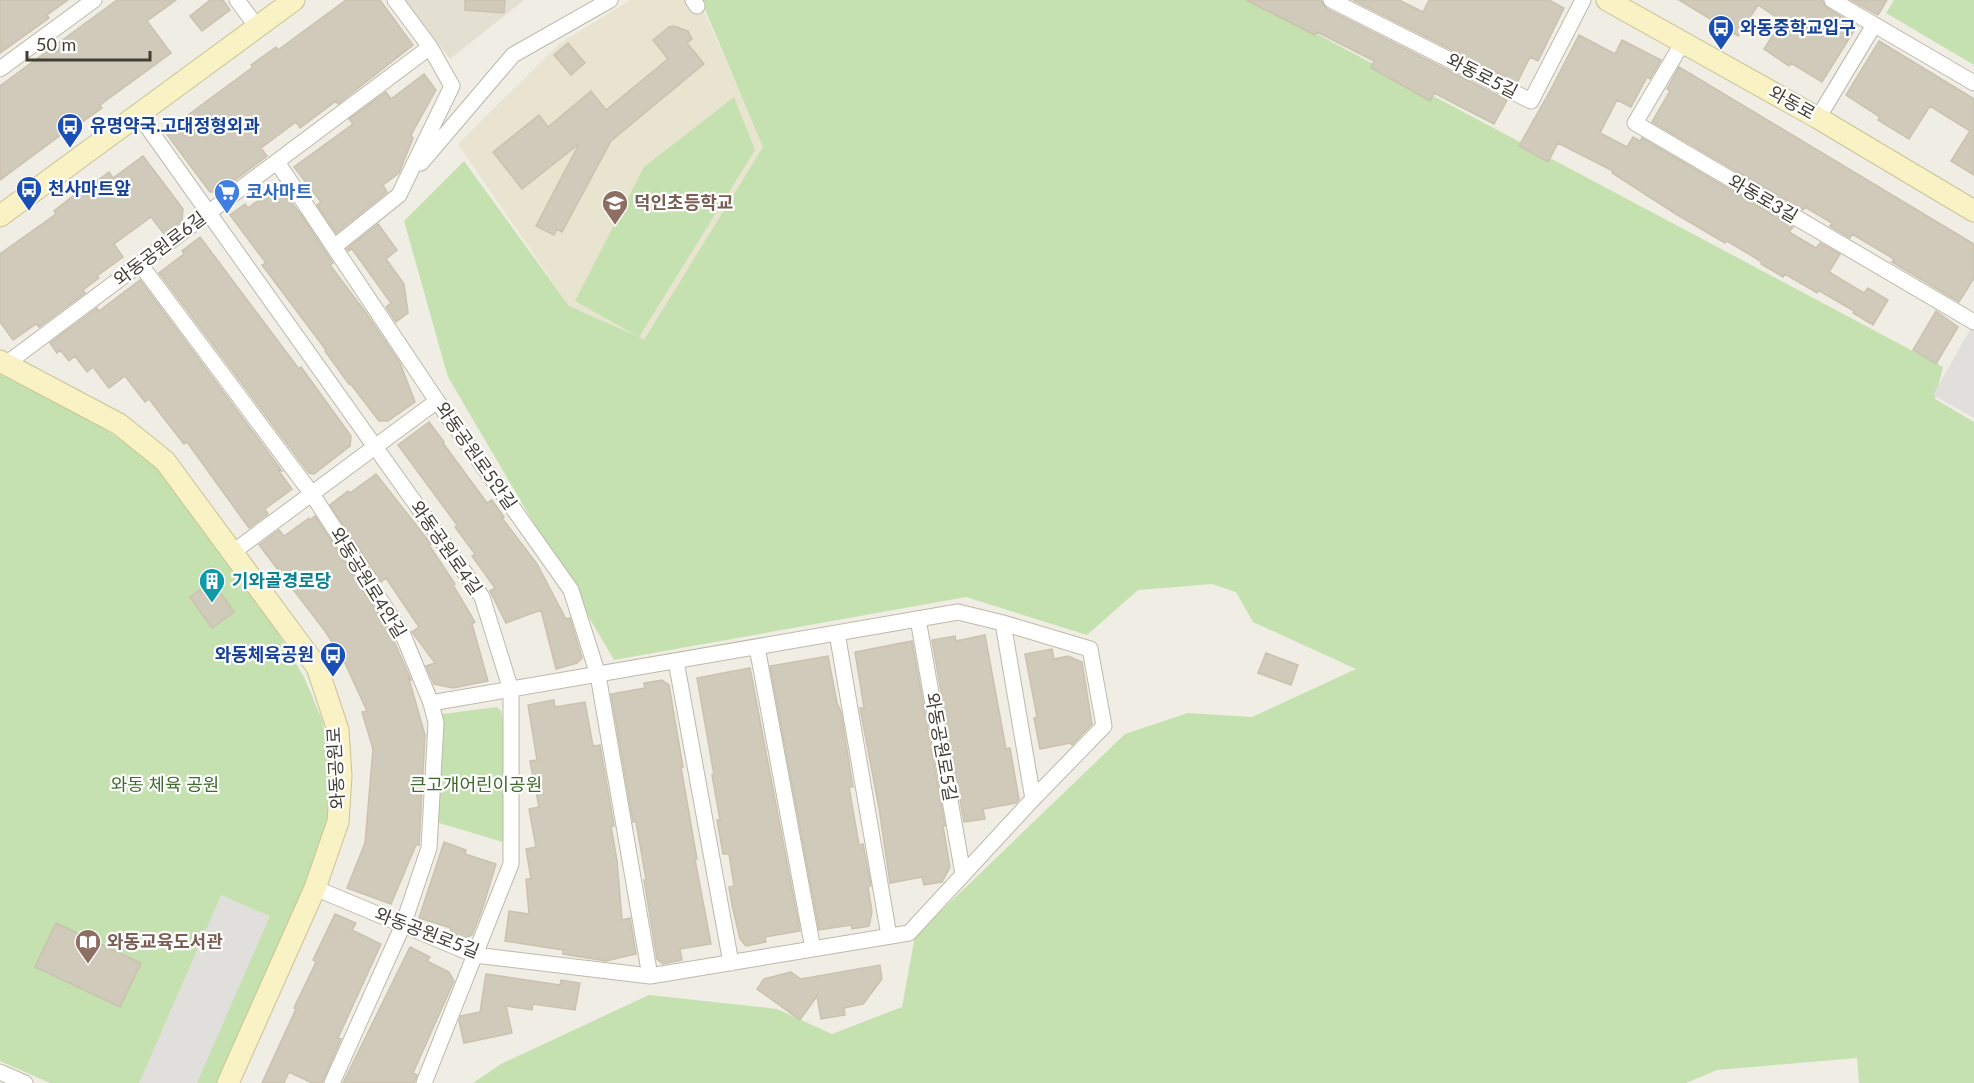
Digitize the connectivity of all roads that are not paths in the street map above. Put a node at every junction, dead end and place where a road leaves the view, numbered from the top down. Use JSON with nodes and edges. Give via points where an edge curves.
{"nodes":[{"id":1,"x":94,"y":0,"type":"edge"},
{"id":2,"x":237,"y":0,"type":"edge"},
{"id":3,"x":294,"y":0,"type":"edge"},
{"id":4,"x":395,"y":0,"type":"edge"},
{"id":5,"x":610,"y":0,"type":"edge"},
{"id":6,"x":1331,"y":0,"type":"edge"},
{"id":7,"x":1583,"y":0,"type":"edge"},
{"id":8,"x":1832,"y":0,"type":"edge"},
{"id":9,"x":1617,"y":2,"type":"edge"},
{"id":10,"x":1874,"y":25,"type":"junction"},
{"id":11,"x":257,"y":27,"type":"junction"},
{"id":12,"x":1683,"y":42,"type":"junction"},
{"id":13,"x":429,"y":47,"type":"junction"},
{"id":14,"x":0,"y":69,"type":"edge"},
{"id":15,"x":1974,"y":83,"type":"edge"},
{"id":16,"x":139,"y":115,"type":"junction"},
{"id":17,"x":1818,"y":118,"type":"junction"},
{"id":18,"x":277,"y":162,"type":"junction"},
{"id":19,"x":407,"y":179,"type":"junction"},
{"id":20,"x":1974,"y":211,"type":"edge"},
{"id":21,"x":209,"y":213,"type":"junction"},
{"id":22,"x":0,"y":216,"type":"edge"},
{"id":23,"x":334,"y":247,"type":"junction"},
{"id":24,"x":140,"y":264,"type":"junction"},
{"id":25,"x":1972,"y":317,"type":"edge"},
{"id":26,"x":3,"y":363,"type":"edge"},
{"id":27,"x":437,"y":401,"type":"junction"},
{"id":28,"x":375,"y":447,"type":"junction"},
{"id":29,"x":312,"y":494,"type":"junction"},
{"id":30,"x":233,"y":552,"type":"junction"},
{"id":31,"x":918,"y":619,"type":"junction"},
{"id":32,"x":1003,"y":623,"type":"junction"},
{"id":33,"x":837,"y":633,"type":"junction"},
{"id":34,"x":757,"y":647,"type":"junction"},
{"id":35,"x":676,"y":661,"type":"junction"},
{"id":36,"x":598,"y":675,"type":"junction"},
{"id":37,"x":511,"y":690,"type":"junction"},
{"id":38,"x":431,"y":703,"type":"junction"},
{"id":39,"x":1033,"y":799,"type":"junction"},
{"id":40,"x":963,"y":874,"type":"junction"},
{"id":41,"x":315,"y":888,"type":"junction"},
{"id":42,"x":403,"y":925,"type":"junction"},
{"id":43,"x":889,"y":936,"type":"junction"},
{"id":44,"x":813,"y":949,"type":"junction"},
{"id":45,"x":475,"y":955,"type":"junction"},
{"id":46,"x":731,"y":963,"type":"junction"},
{"id":47,"x":650,"y":976,"type":"junction"},
{"id":48,"x":0,"y":1072,"type":"edge"},
{"id":49,"x":25,"y":1083,"type":"edge"},
{"id":50,"x":228,"y":1083,"type":"edge"},
{"id":51,"x":332,"y":1083,"type":"edge"},
{"id":52,"x":423,"y":1083,"type":"edge"}],
"edges":[{"from":1,"to":14,"type":"street"},
{"from":2,"to":11,"type":"street"},
{"from":3,"to":11,"type":"street"},
{"from":4,"to":13,"type":"street"},
{"from":5,"to":19,"type":"street","via":[[513,55]]},
{"from":6,"to":7,"type":"street","name":"와동로5길","via":[[1531,101]]},
{"from":8,"to":10,"type":"street"},
{"from":9,"to":12,"type":"street","name":"와동로"},
{"from":10,"to":15,"type":"street"},
{"from":10,"to":17,"type":"street"},
{"from":11,"to":16,"type":"street"},
{"from":12,"to":17,"type":"street","name":"와동로"},
{"from":12,"to":25,"type":"street","name":"와동로3길","via":[[1635,123]]},
{"from":13,"to":18,"type":"street","name":"와동공원로6길"},
{"from":13,"to":19,"type":"street","via":[[452,86]]},
{"from":16,"to":21,"type":"street","name":"와동공원로4길"},
{"from":16,"to":22,"type":"street"},
{"from":17,"to":20,"type":"street","name":"와동로"},
{"from":18,"to":21,"type":"street","name":"와동공원로6길"},
{"from":18,"to":23,"type":"street","name":"와동공원로5안길"},
{"from":19,"to":23,"type":"street","via":[[399,195]]},
{"from":21,"to":24,"type":"street","name":"와동공원로6길"},
{"from":21,"to":28,"type":"street","name":"와동공원로4길"},
{"from":23,"to":27,"type":"street","name":"와동공원로5안길"},
{"from":24,"to":26,"type":"street","name":"와동공원로6길"},
{"from":24,"to":29,"type":"street","name":"와동공원로4안길"},
{"from":26,"to":30,"type":"street","name":"와동공원로","via":[[119,424],[165,461]]},
{"from":27,"to":28,"type":"street"},
{"from":27,"to":36,"type":"street","name":"와동공원로5안길","via":[[571,590]]},
{"from":28,"to":29,"type":"street"},
{"from":28,"to":37,"type":"street","name":"와동공원로4길","via":[[482,597]]},
{"from":29,"to":30,"type":"street"},
{"from":29,"to":38,"type":"street","name":"와동공원로4안길","via":[[403,635]]},
{"from":30,"to":41,"type":"street","name":"와동공원로","via":[[317,667],[338,730],[339,822]]},
{"from":31,"to":32,"type":"street","name":"와동공원로5길","via":[[958,612]]},
{"from":31,"to":33,"type":"street","name":"와동공원로5길"},
{"from":31,"to":40,"type":"street","name":"와동공원로5길"},
{"from":32,"to":39,"type":"street"},
{"from":32,"to":39,"type":"street","name":"와동공원로5길","via":[[1090,649],[1104,726]]},
{"from":33,"to":34,"type":"street","name":"와동공원로5길"},
{"from":33,"to":43,"type":"street"},
{"from":34,"to":35,"type":"street","name":"와동공원로5길"},
{"from":34,"to":44,"type":"street"},
{"from":35,"to":36,"type":"street","name":"와동공원로5길"},
{"from":35,"to":46,"type":"street"},
{"from":36,"to":37,"type":"street","name":"와동공원로5길"},
{"from":36,"to":47,"type":"street"},
{"from":37,"to":38,"type":"street","name":"와동공원로5길"},
{"from":37,"to":45,"type":"street","name":"와동공원로4길","via":[[511,864]]},
{"from":38,"to":42,"type":"street","name":"와동공원로4안길","via":[[436,723],[429,848]]},
{"from":39,"to":40,"type":"street","name":"와동공원로5길"},
{"from":40,"to":43,"type":"street","name":"와동공원로5길","via":[[909,933]]},
{"from":41,"to":42,"type":"street","name":"와동공원로5길"},
{"from":41,"to":50,"type":"street","name":"와동공원로"},
{"from":42,"to":45,"type":"street","name":"와동공원로5길"},
{"from":42,"to":51,"type":"street","name":"와동공원로4안길"},
{"from":43,"to":44,"type":"street","name":"와동공원로5길"},
{"from":44,"to":46,"type":"street","name":"와동공원로5길"},
{"from":45,"to":47,"type":"street","name":"와동공원로5길"},
{"from":45,"to":52,"type":"street","name":"와동공원로4길"},
{"from":46,"to":47,"type":"street","name":"와동공원로5길"},
{"from":48,"to":49,"type":"street"}]}
